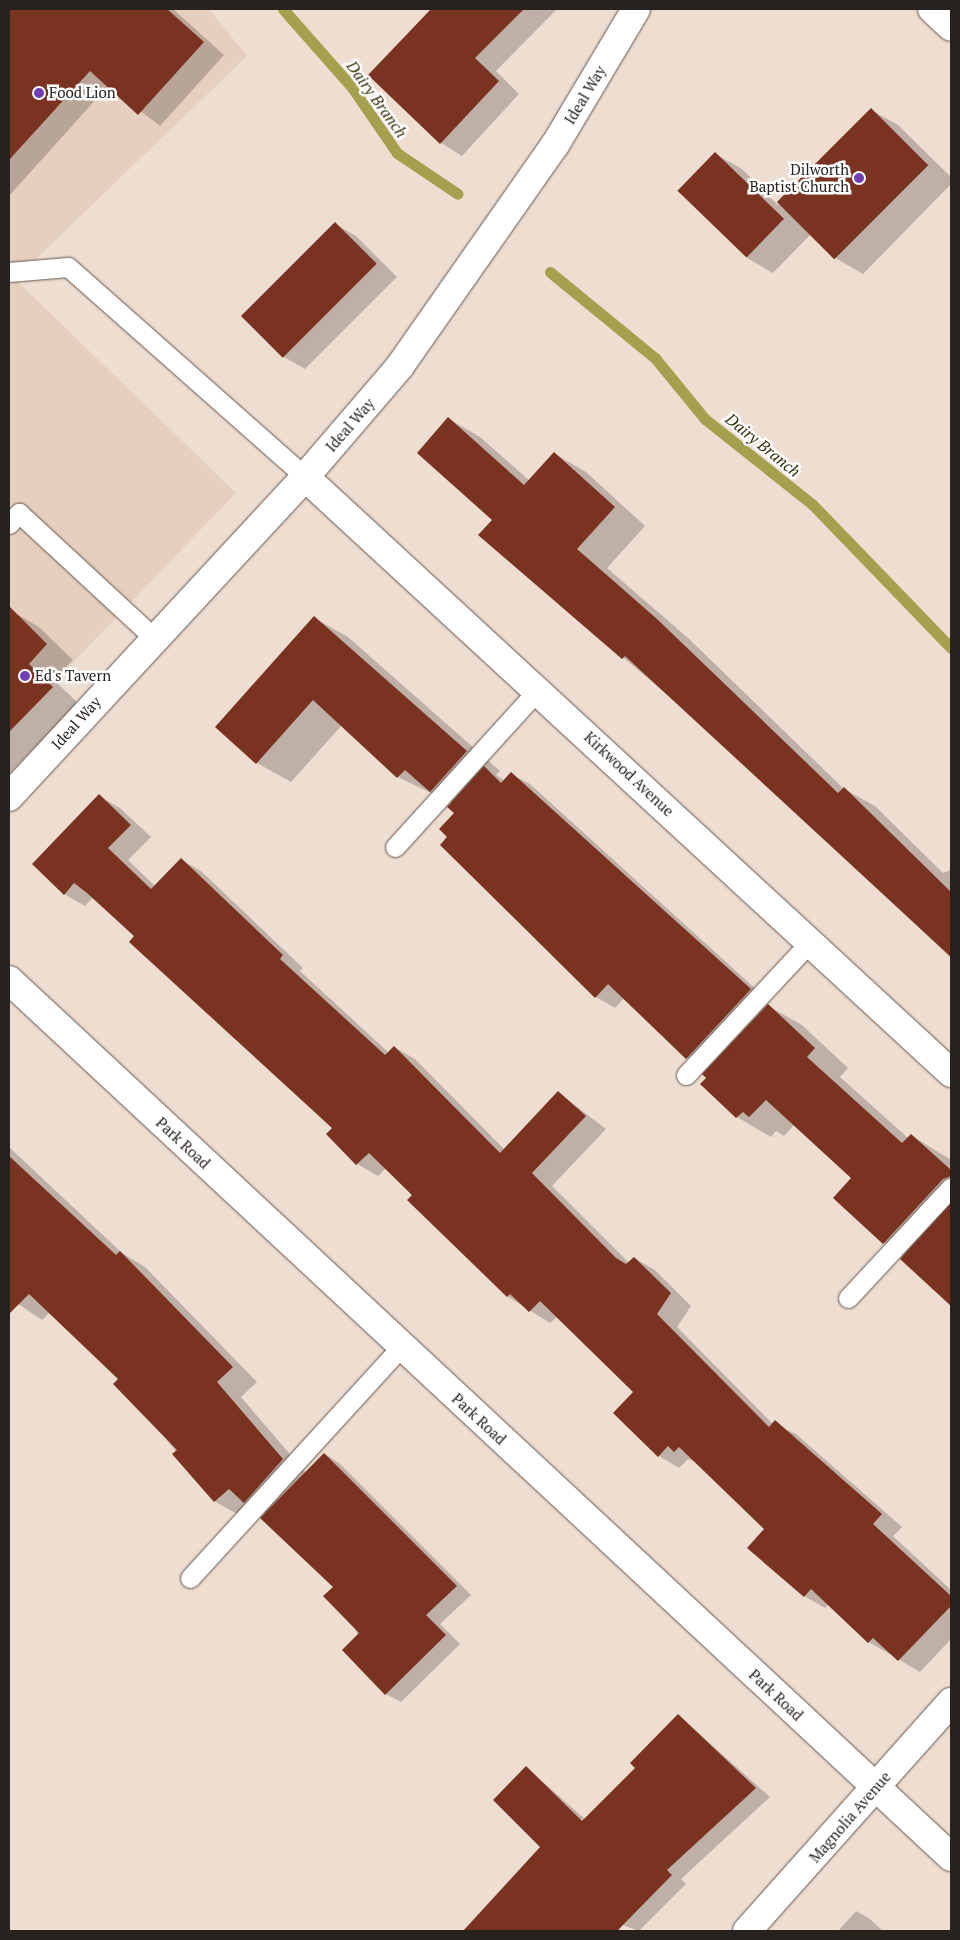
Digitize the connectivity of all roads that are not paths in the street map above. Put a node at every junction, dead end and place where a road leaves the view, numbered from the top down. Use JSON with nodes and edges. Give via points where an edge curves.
{"nodes":[{"id":1,"x":636,"y":9,"type":"edge"},
{"id":2,"x":932,"y":9,"type":"edge"},
{"id":3,"x":951,"y":27,"type":"edge"},
{"id":4,"x":9,"y":272,"type":"edge"},
{"id":5,"x":305,"y":477,"type":"junction"},
{"id":6,"x":9,"y":524,"type":"edge"},
{"id":7,"x":154,"y":638,"type":"junction"},
{"id":8,"x":538,"y":690,"type":"junction"},
{"id":9,"x":9,"y":797,"type":"edge"},
{"id":10,"x":395,"y":846,"type":"dead end"},
{"id":11,"x":810,"y":942,"type":"junction"},
{"id":12,"x":9,"y":980,"type":"edge"},
{"id":13,"x":951,"y":1073,"type":"edge"},
{"id":14,"x":686,"y":1075,"type":"dead end"},
{"id":15,"x":951,"y":1187,"type":"edge"},
{"id":16,"x":848,"y":1298,"type":"dead end"},
{"id":17,"x":401,"y":1347,"type":"junction"},
{"id":18,"x":190,"y":1578,"type":"dead end"},
{"id":19,"x":951,"y":1702,"type":"edge"},
{"id":20,"x":876,"y":1787,"type":"junction"},
{"id":21,"x":951,"y":1857,"type":"edge"},
{"id":22,"x":747,"y":1931,"type":"edge"}],
"edges":[{"from":1,"to":5,"type":"street","name":"Ideal Way","via":[[555,145],[443,309]]},
{"from":2,"to":3,"type":"street"},
{"from":4,"to":5,"type":"lane","via":[[68,267]]},
{"from":5,"to":7,"type":"street","name":"Ideal Way"},
{"from":5,"to":8,"type":"street","name":"Kirkwood Avenue"},
{"from":6,"to":7,"type":"lane","via":[[19,513]]},
{"from":7,"to":9,"type":"street","name":"Ideal Way"},
{"from":8,"to":10,"type":"lane"},
{"from":8,"to":11,"type":"street","name":"Kirkwood Avenue"},
{"from":11,"to":13,"type":"street","name":"Kirkwood Avenue"},
{"from":11,"to":14,"type":"lane"},
{"from":12,"to":17,"type":"street","name":"Park Road"},
{"from":15,"to":16,"type":"lane"},
{"from":17,"to":18,"type":"lane"},
{"from":17,"to":20,"type":"street","name":"Park Road"},
{"from":19,"to":20,"type":"street","name":"Magnolia Avenue"},
{"from":20,"to":21,"type":"street","name":"Park Road"},
{"from":20,"to":22,"type":"street","name":"Magnolia Avenue"}]}
